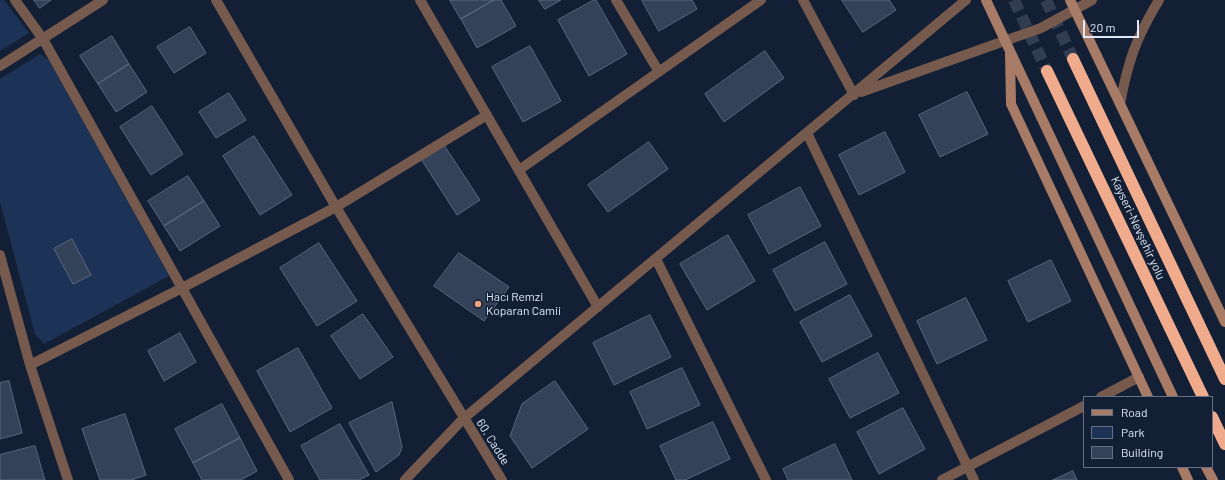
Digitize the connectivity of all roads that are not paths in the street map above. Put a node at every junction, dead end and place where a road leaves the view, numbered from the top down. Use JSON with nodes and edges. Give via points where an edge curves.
{"nodes":[{"id":1,"x":15,"y":0,"type":"edge"},
{"id":2,"x":103,"y":0,"type":"edge"},
{"id":3,"x":216,"y":0,"type":"edge"},
{"id":4,"x":420,"y":0,"type":"edge"},
{"id":5,"x":616,"y":0,"type":"edge"},
{"id":6,"x":761,"y":0,"type":"edge"},
{"id":7,"x":803,"y":0,"type":"edge"},
{"id":8,"x":966,"y":0,"type":"edge"},
{"id":9,"x":986,"y":0,"type":"edge"},
{"id":10,"x":1092,"y":0,"type":"edge"},
{"id":11,"x":1159,"y":0,"type":"edge"},
{"id":12,"x":1073,"y":5,"type":"edge"},
{"id":13,"x":43,"y":39,"type":"junction"},
{"id":14,"x":1008,"y":45,"type":"junction"},
{"id":15,"x":1074,"y":59,"type":"tunnel mouth"},
{"id":16,"x":0,"y":66,"type":"edge"},
{"id":17,"x":1047,"y":71,"type":"tunnel mouth"},
{"id":18,"x":659,"y":72,"type":"junction"},
{"id":19,"x":854,"y":95,"type":"junction"},
{"id":20,"x":1120,"y":104,"type":"junction"},
{"id":21,"x":487,"y":115,"type":"junction"},
{"id":22,"x":807,"y":133,"type":"junction"},
{"id":23,"x":519,"y":170,"type":"junction"},
{"id":24,"x":336,"y":206,"type":"junction"},
{"id":25,"x":0,"y":255,"type":"edge"},
{"id":26,"x":656,"y":259,"type":"junction"},
{"id":27,"x":182,"y":288,"type":"junction"},
{"id":28,"x":598,"y":307,"type":"junction"},
{"id":29,"x":1225,"y":322,"type":"edge"},
{"id":30,"x":30,"y":365,"type":"junction"},
{"id":31,"x":1139,"y":377,"type":"junction"},
{"id":32,"x":1225,"y":378,"type":"edge"},
{"id":33,"x":1103,"y":396,"type":"edge"},
{"id":34,"x":1148,"y":396,"type":"edge"},
{"id":35,"x":1174,"y":396,"type":"edge"},
{"id":36,"x":1203,"y":396,"type":"edge"},
{"id":37,"x":1083,"y":407,"type":"edge"},
{"id":38,"x":463,"y":419,"type":"junction"},
{"id":39,"x":1213,"y":419,"type":"edge"},
{"id":40,"x":1225,"y":444,"type":"edge"},
{"id":41,"x":967,"y":467,"type":"junction"},
{"id":42,"x":1182,"y":468,"type":"edge"},
{"id":43,"x":1207,"y":468,"type":"edge"},
{"id":44,"x":68,"y":480,"type":"edge"},
{"id":45,"x":289,"y":480,"type":"edge"},
{"id":46,"x":404,"y":480,"type":"edge"},
{"id":47,"x":502,"y":480,"type":"edge"},
{"id":48,"x":766,"y":480,"type":"edge"},
{"id":49,"x":942,"y":480,"type":"edge"},
{"id":50,"x":974,"y":480,"type":"edge"},
{"id":51,"x":1188,"y":480,"type":"edge"},
{"id":52,"x":1213,"y":480,"type":"edge"}],
"edges":[{"from":1,"to":13,"type":"street"},
{"from":2,"to":13,"type":"street"},
{"from":3,"to":24,"type":"street","name":"60. Cadde"},
{"from":4,"to":21,"type":"street"},
{"from":5,"to":18,"type":"street"},
{"from":6,"to":18,"type":"street"},
{"from":7,"to":19,"type":"street"},
{"from":8,"to":19,"type":"street"},
{"from":9,"to":14,"type":"street"},
{"from":10,"to":12,"type":"street"},
{"from":11,"to":20,"type":"street","via":[[1142,27],[1131,54]]},
{"from":12,"to":14,"type":"street","via":[[1041,28]]},
{"from":12,"to":20,"type":"street"},
{"from":13,"to":16,"type":"street"},
{"from":13,"to":27,"type":"street"},
{"from":14,"to":19,"type":"street"},
{"from":14,"to":31,"type":"street","via":[[1011,104]]},
{"from":14,"to":35,"type":"street"},
{"from":15,"to":32,"type":"highway","name":"Kayseri-Nevşehir yolu"},
{"from":17,"to":36,"type":"highway","name":"Kayseri-Nevşehir yolu"},
{"from":18,"to":23,"type":"street"},
{"from":19,"to":22,"type":"street"},
{"from":20,"to":29,"type":"street"},
{"from":21,"to":23,"type":"street"},
{"from":21,"to":24,"type":"street"},
{"from":22,"to":26,"type":"street"},
{"from":22,"to":41,"type":"street"},
{"from":23,"to":28,"type":"street"},
{"from":24,"to":27,"type":"street"},
{"from":24,"to":38,"type":"street","name":"60. Cadde"},
{"from":25,"to":30,"type":"street"},
{"from":26,"to":28,"type":"street"},
{"from":26,"to":48,"type":"street"},
{"from":27,"to":30,"type":"street"},
{"from":27,"to":45,"type":"street"},
{"from":28,"to":38,"type":"street"},
{"from":30,"to":44,"type":"street"},
{"from":31,"to":33,"type":"street"},
{"from":31,"to":34,"type":"street"},
{"from":37,"to":41,"type":"street"},
{"from":38,"to":46,"type":"street"},
{"from":38,"to":47,"type":"street","name":"60. Cadde"},
{"from":39,"to":40,"type":"highway"},
{"from":41,"to":49,"type":"street"},
{"from":41,"to":50,"type":"street"},
{"from":42,"to":51,"type":"street"},
{"from":43,"to":52,"type":"street"}]}
